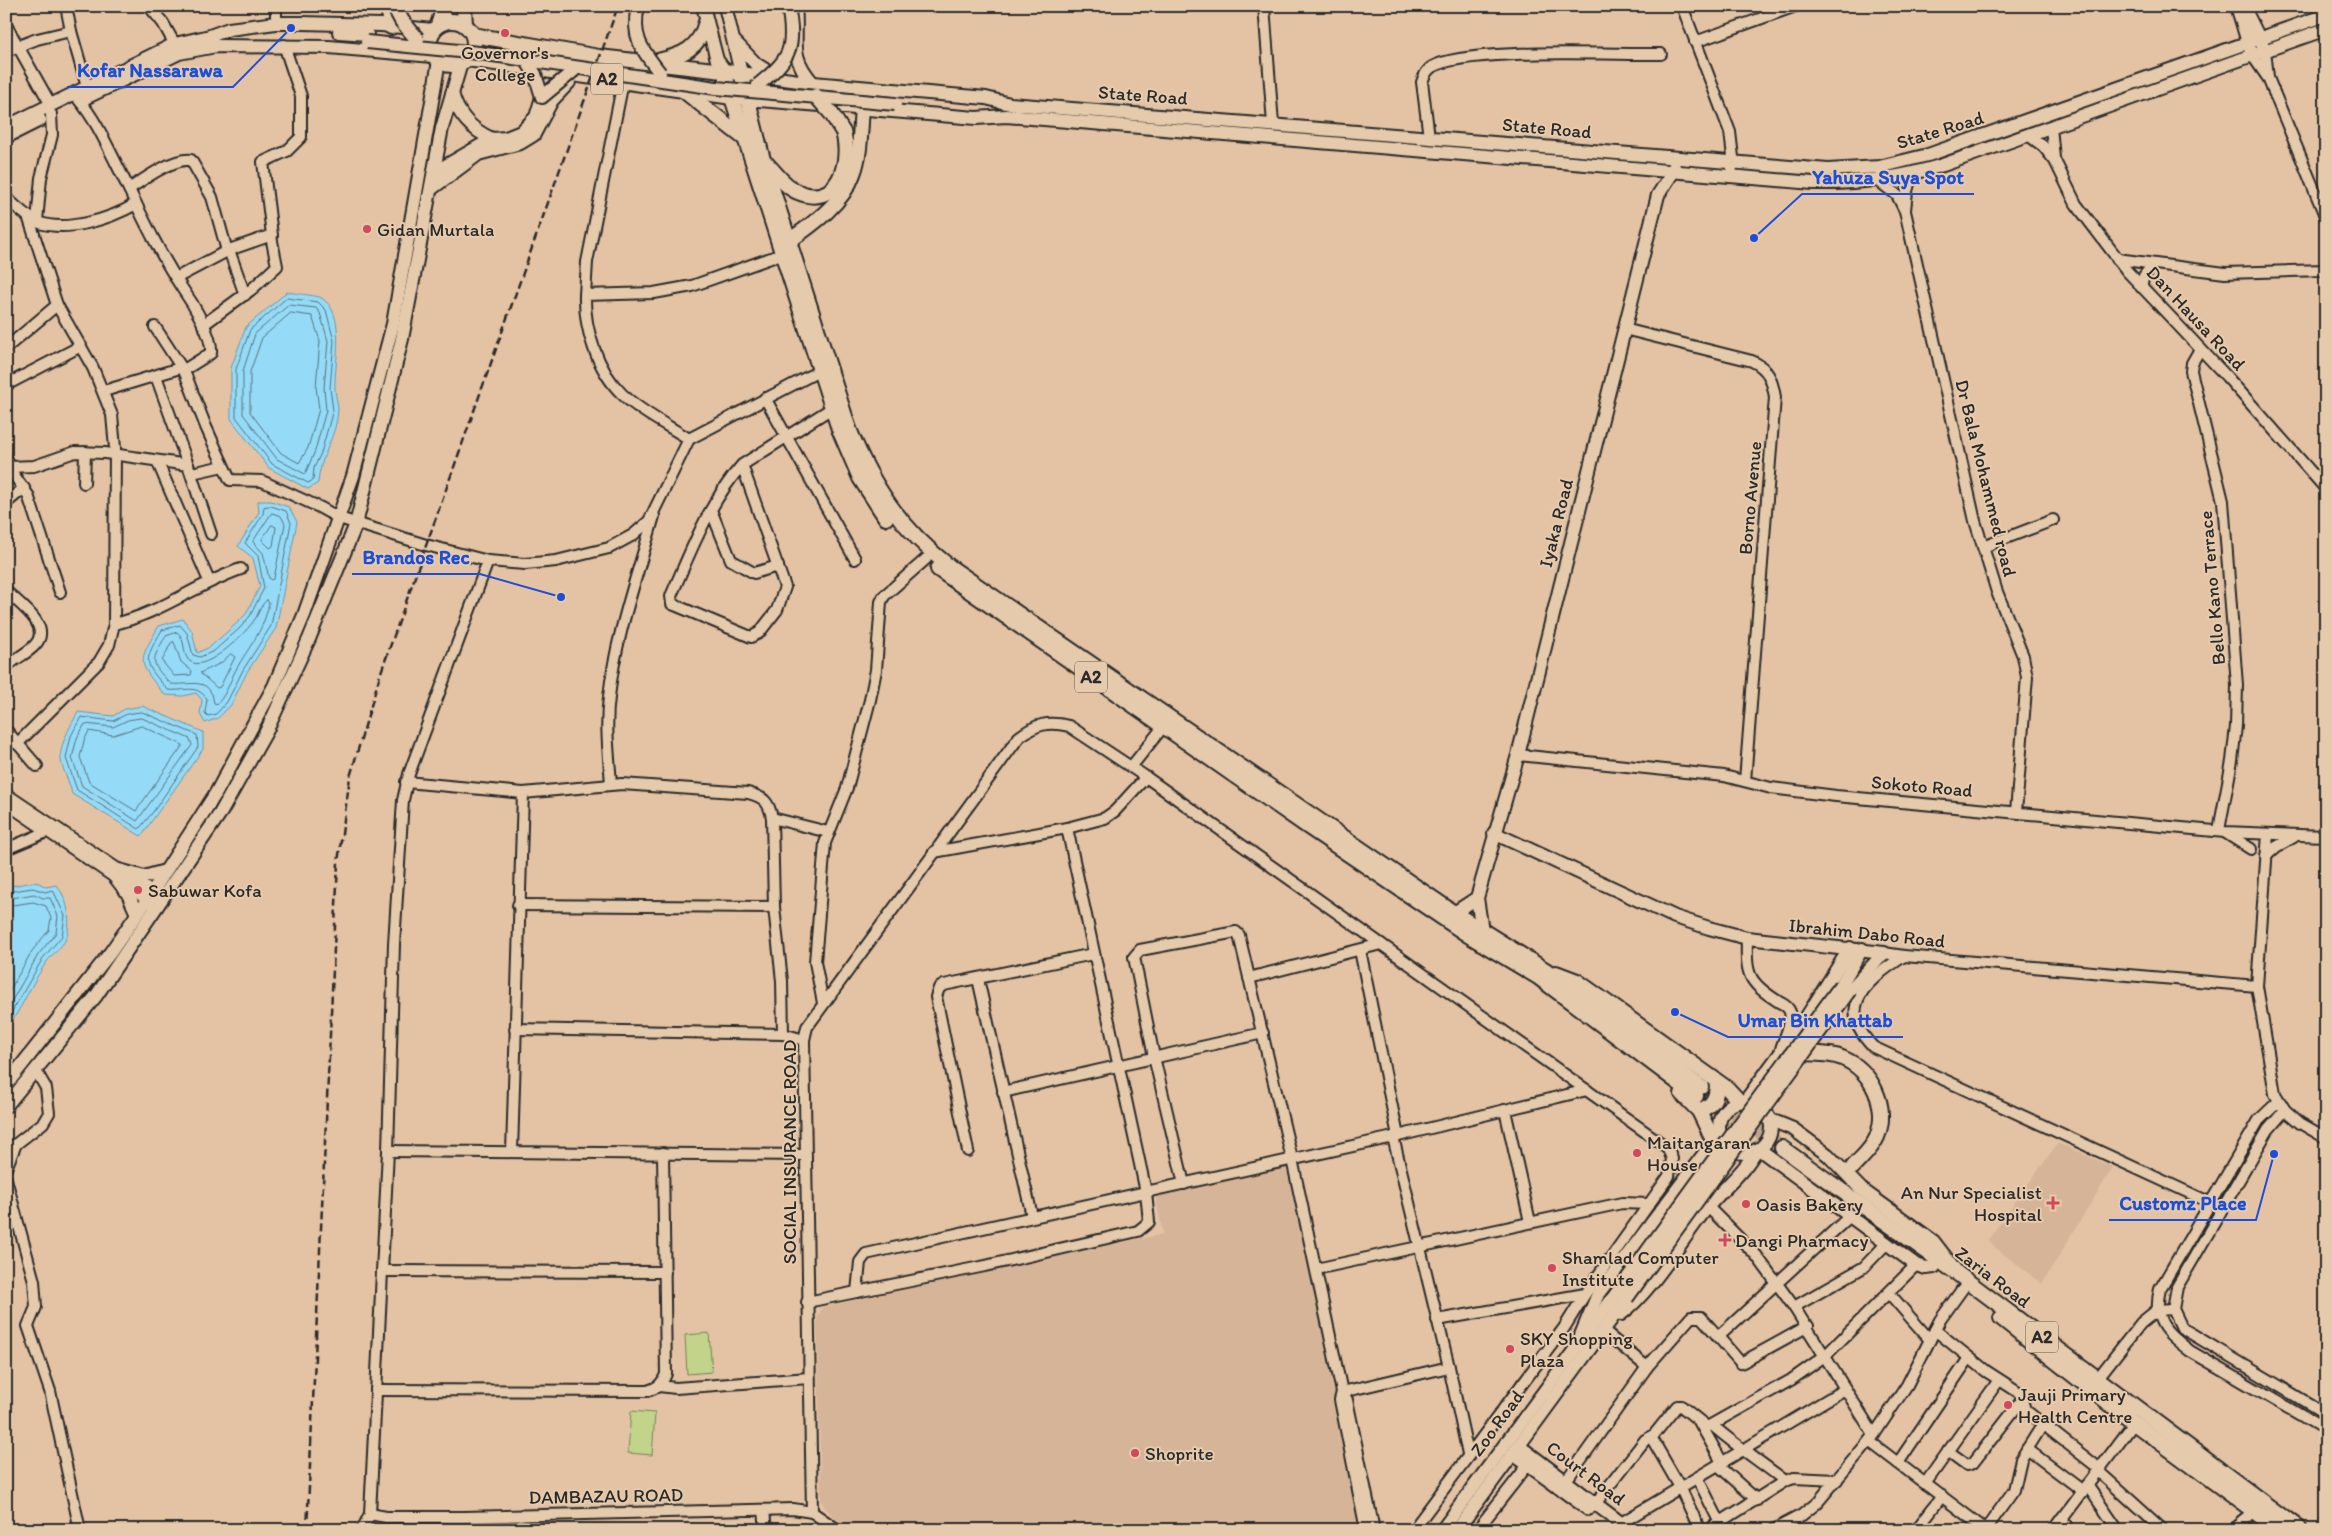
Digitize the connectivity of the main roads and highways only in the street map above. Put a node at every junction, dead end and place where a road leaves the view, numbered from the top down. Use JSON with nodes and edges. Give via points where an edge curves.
{"nodes":[{"id":1,"x":388,"y":6,"type":"edge"},
{"id":2,"x":394,"y":6,"type":"edge"},
{"id":3,"x":464,"y":6,"type":"edge"},
{"id":4,"x":638,"y":6,"type":"edge"},
{"id":5,"x":703,"y":6,"type":"edge"},
{"id":6,"x":711,"y":6,"type":"edge"},
{"id":7,"x":725,"y":6,"type":"edge"},
{"id":8,"x":788,"y":6,"type":"edge"},
{"id":9,"x":795,"y":6,"type":"edge"},
{"id":10,"x":2237,"y":6,"type":"edge"},
{"id":11,"x":2243,"y":6,"type":"edge"},
{"id":12,"x":2326,"y":15,"type":"edge"},
{"id":13,"x":439,"y":16,"type":"edge"},
{"id":14,"x":706,"y":22,"type":"junction"},
{"id":15,"x":390,"y":26,"type":"junction"},
{"id":16,"x":2326,"y":29,"type":"edge"},
{"id":17,"x":469,"y":30,"type":"junction"},
{"id":18,"x":367,"y":38,"type":"junction"},
{"id":19,"x":417,"y":39,"type":"junction"},
{"id":20,"x":733,"y":40,"type":"junction"},
{"id":21,"x":213,"y":41,"type":"junction"},
{"id":22,"x":2263,"y":44,"type":"junction"},
{"id":23,"x":177,"y":49,"type":"junction"},
{"id":24,"x":2249,"y":49,"type":"junction"},
{"id":25,"x":436,"y":59,"type":"junction"},
{"id":26,"x":526,"y":60,"type":"junction"},
{"id":27,"x":464,"y":61,"type":"junction"},
{"id":28,"x":647,"y":63,"type":"junction"},
{"id":29,"x":579,"y":71,"type":"junction"},
{"id":30,"x":724,"y":71,"type":"junction"},
{"id":31,"x":660,"y":73,"type":"junction"},
{"id":32,"x":741,"y":73,"type":"junction"},
{"id":33,"x":784,"y":79,"type":"junction"},
{"id":34,"x":758,"y":85,"type":"junction"},
{"id":35,"x":814,"y":89,"type":"junction"},
{"id":36,"x":684,"y":90,"type":"junction"},
{"id":37,"x":452,"y":93,"type":"junction"},
{"id":38,"x":542,"y":96,"type":"junction"},
{"id":39,"x":730,"y":97,"type":"junction"},
{"id":40,"x":746,"y":98,"type":"junction"},
{"id":41,"x":895,"y":100,"type":"junction"},
{"id":42,"x":1010,"y":104,"type":"junction"},
{"id":43,"x":862,"y":108,"type":"junction"},
{"id":44,"x":51,"y":110,"type":"junction"},
{"id":45,"x":1006,"y":116,"type":"junction"},
{"id":46,"x":6,"y":127,"type":"edge"},
{"id":47,"x":6,"y":137,"type":"edge"},
{"id":48,"x":744,"y":138,"type":"junction"},
{"id":49,"x":492,"y":139,"type":"junction"},
{"id":50,"x":1658,"y":157,"type":"junction"},
{"id":51,"x":1675,"y":158,"type":"junction"},
{"id":52,"x":763,"y":160,"type":"junction"},
{"id":53,"x":1655,"y":170,"type":"junction"},
{"id":54,"x":435,"y":172,"type":"junction"},
{"id":55,"x":1673,"y":172,"type":"junction"},
{"id":56,"x":432,"y":187,"type":"junction"},
{"id":57,"x":1658,"y":196,"type":"junction"},
{"id":58,"x":789,"y":241,"type":"junction"},
{"id":59,"x":282,"y":683,"type":"junction"},
{"id":60,"x":1494,"y":833,"type":"junction"},
{"id":61,"x":190,"y":834,"type":"junction"},
{"id":62,"x":201,"y":842,"type":"junction"},
{"id":63,"x":165,"y":871,"type":"junction"},
{"id":64,"x":1478,"y":898,"type":"junction"},
{"id":65,"x":155,"y":900,"type":"junction"},
{"id":66,"x":1454,"y":913,"type":"junction"},
{"id":67,"x":137,"y":914,"type":"junction"},
{"id":68,"x":1482,"y":931,"type":"junction"},
{"id":69,"x":1856,"y":949,"type":"junction"},
{"id":70,"x":1543,"y":974,"type":"junction"},
{"id":71,"x":1846,"y":987,"type":"junction"},
{"id":72,"x":1804,"y":1053,"type":"junction"},
{"id":73,"x":1717,"y":1082,"type":"junction"},
{"id":74,"x":6,"y":1085,"type":"edge"},
{"id":75,"x":1698,"y":1091,"type":"tunnel mouth"},
{"id":76,"x":1742,"y":1100,"type":"junction"},
{"id":77,"x":6,"y":1106,"type":"edge"},
{"id":78,"x":1699,"y":1111,"type":"junction"},
{"id":79,"x":1771,"y":1120,"type":"junction"},
{"id":80,"x":1716,"y":1138,"type":"junction"},
{"id":81,"x":1758,"y":1150,"type":"junction"},
{"id":82,"x":1853,"y":1167,"type":"dead end"},
{"id":83,"x":1837,"y":1174,"type":"dead end"},
{"id":84,"x":1823,"y":1178,"type":"junction"},
{"id":85,"x":1934,"y":1267,"type":"junction"},
{"id":86,"x":1958,"y":1274,"type":"junction"},
{"id":87,"x":1622,"y":1295,"type":"junction"},
{"id":88,"x":1606,"y":1327,"type":"junction"},
{"id":89,"x":1576,"y":1347,"type":"junction"},
{"id":90,"x":1516,"y":1450,"type":"junction"},
{"id":91,"x":1464,"y":1528,"type":"edge"},
{"id":92,"x":1623,"y":1528,"type":"edge"},
{"id":93,"x":1442,"y":1530,"type":"edge"},
{"id":94,"x":2279,"y":1530,"type":"edge"},
{"id":95,"x":2300,"y":1530,"type":"edge"}],
"edges":[{"from":1,"to":15,"type":"highway"},
{"from":2,"to":19,"type":"highway","bridge":true},
{"from":3,"to":17,"type":"highway"},
{"from":4,"to":31,"type":"main road","bridge":true,"via":[[636,32],[644,52]]},
{"from":5,"to":14,"type":"main road"},
{"from":6,"to":30,"type":"main road"},
{"from":7,"to":20,"type":"main road"},
{"from":8,"to":34,"type":"main road","bridge":true,"via":[[791,30],[788,54],[777,70]]},
{"from":9,"to":35,"type":"main road","via":[[796,57]]},
{"from":10,"to":24,"type":"main road"},
{"from":11,"to":22,"type":"main road"},
{"from":12,"to":22,"type":"main road","name":"State Road"},
{"from":13,"to":15,"type":"main road"},
{"from":13,"to":17,"type":"highway","number":"A2"},
{"from":13,"to":25,"type":"highway","via":[[430,38],[430,48]]},
{"from":14,"to":28,"type":"highway","via":[[686,53]]},
{"from":14,"to":30,"type":"main road","via":[[717,60]]},
{"from":15,"to":21,"type":"main road","via":[[276,23],[229,29]]},
{"from":16,"to":22,"type":"main road","name":"State Road"},
{"from":17,"to":27,"type":"highway","via":[[475,44],[473,52]]},
{"from":17,"to":28,"type":"highway","number":"A2","via":[[590,56]]},
{"from":18,"to":19,"type":"main road"},
{"from":18,"to":21,"type":"main road"},
{"from":18,"to":26,"type":"main road","bridge":true},
{"from":19,"to":31,"type":"main road"},
{"from":20,"to":32,"type":"main road"},
{"from":20,"to":33,"type":"main road","via":[[756,64]]},
{"from":21,"to":23,"type":"main road"},
{"from":21,"to":25,"type":"main road"},
{"from":22,"to":24,"type":"main road","name":"State Road"},
{"from":23,"to":44,"type":"main road","via":[[79,100]]},
{"from":23,"to":44,"type":"main road","via":[[87,87]]},
{"from":24,"to":51,"type":"main road","name":"State Road","via":[[1902,163],[1828,170]]},
{"from":24,"to":55,"type":"main road","name":"State Road","via":[[2051,127],[1912,174],[1827,183]]},
{"from":25,"to":27,"type":"highway","number":"A2","via":[[450,65]]},
{"from":25,"to":59,"type":"main road","via":[[393,324],[353,476]]},
{"from":26,"to":29,"type":"main road","bridge":true},
{"from":26,"to":38,"type":"main road","bridge":true},
{"from":27,"to":29,"type":"highway","number":"A2"},
{"from":27,"to":37,"type":"main road"},
{"from":28,"to":30,"type":"highway","number":"A2"},
{"from":29,"to":35,"type":"main road","bridge":true,"via":[[708,87]]},
{"from":29,"to":36,"type":"highway","number":"A2","via":[[623,82]]},
{"from":29,"to":38,"type":"main road","bridge":true},
{"from":29,"to":56,"type":"highway","via":[[557,92],[539,127],[526,139],[478,153]]},
{"from":30,"to":32,"type":"highway","number":"A2"},
{"from":30,"to":39,"type":"highway","number":"A2"},
{"from":31,"to":34,"type":"main road"},
{"from":32,"to":33,"type":"main road","name":"State Road"},
{"from":32,"to":40,"type":"highway","number":"A2"},
{"from":33,"to":35,"type":"main road","name":"State Road"},
{"from":34,"to":41,"type":"main road"},
{"from":35,"to":41,"type":"main road","bridge":true},
{"from":35,"to":42,"type":"main road","name":"State Road","via":[[986,98]]},
{"from":35,"to":52,"type":"highway","bridge":true,"via":[[843,132],[846,149],[844,169],[837,184],[820,194],[797,192]]},
{"from":36,"to":39,"type":"highway","number":"A2"},
{"from":36,"to":48,"type":"highway"},
{"from":37,"to":49,"type":"main road","via":[[471,126]]},
{"from":37,"to":54,"type":"main road"},
{"from":38,"to":49,"type":"main road","via":[[536,117],[529,127],[513,136]]},
{"from":39,"to":40,"type":"highway","number":"A2"},
{"from":39,"to":48,"type":"highway","number":"A2"},
{"from":40,"to":43,"type":"main road","name":"State Road"},
{"from":40,"to":52,"type":"highway","number":"A2"},
{"from":41,"to":42,"type":"main road"},
{"from":41,"to":45,"type":"main road"},
{"from":42,"to":50,"type":"main road","name":"State Road"},
{"from":43,"to":45,"type":"main road","name":"State Road","via":[[976,118]]},
{"from":43,"to":58,"type":"highway","via":[[859,151],[846,188],[828,211]]},
{"from":44,"to":46,"type":"main road"},
{"from":44,"to":47,"type":"main road"},
{"from":45,"to":53,"type":"main road","name":"State Road"},
{"from":48,"to":70,"type":"highway","number":"A2","via":[[848,454],[874,501],[908,544],[962,588],[1468,935]]},
{"from":49,"to":54,"type":"main road"},
{"from":50,"to":51,"type":"main road","name":"State Road"},
{"from":50,"to":53,"type":"main road"},
{"from":51,"to":55,"type":"main road","name":"Iyaka Road"},
{"from":52,"to":58,"type":"highway","number":"A2"},
{"from":53,"to":55,"type":"main road","name":"State Road"},
{"from":53,"to":57,"type":"main road"},
{"from":54,"to":56,"type":"main road"},
{"from":55,"to":57,"type":"main road","name":"Iyaka Road"},
{"from":56,"to":59,"type":"main road","via":[[402,339],[356,524]]},
{"from":57,"to":60,"type":"main road","name":"Iyaka Road","via":[[1518,755]]},
{"from":58,"to":66,"type":"highway","number":"A2","via":[[827,365],[859,452],[886,502],[924,546]]},
{"from":59,"to":61,"type":"main road"},
{"from":59,"to":62,"type":"main road","via":[[232,794]]},
{"from":60,"to":64,"type":"main road","name":"Iyaka Road"},
{"from":60,"to":69,"type":"main road","name":"Ibrahim Dabo Road","via":[[1675,917],[1747,938]]},
{"from":61,"to":62,"type":"main road"},
{"from":61,"to":63,"type":"main road"},
{"from":62,"to":65,"type":"main road"},
{"from":63,"to":65,"type":"main road"},
{"from":63,"to":67,"type":"main road","via":[[144,877],[117,873]]},
{"from":64,"to":66,"type":"main road"},
{"from":64,"to":68,"type":"main road"},
{"from":65,"to":67,"type":"main road"},
{"from":65,"to":77,"type":"main road","via":[[96,996]]},
{"from":66,"to":68,"type":"highway","number":"A2"},
{"from":67,"to":74,"type":"main road"},
{"from":68,"to":70,"type":"highway","number":"A2"},
{"from":69,"to":71,"type":"main road"},
{"from":69,"to":71,"type":"main road","name":"Ibrahim Dabo Road","via":[[1884,953]]},
{"from":69,"to":76,"type":"main road"},
{"from":70,"to":73,"type":"highway","via":[[1577,981]]},
{"from":70,"to":75,"type":"highway","number":"A2"},
{"from":70,"to":78,"type":"highway","via":[[1553,997],[1570,1012],[1676,1089]]},
{"from":71,"to":72,"type":"main road","bridge":true},
{"from":71,"to":87,"type":"main road","bridge":true},
{"from":72,"to":82,"type":"highway","via":[[1842,1058],[1862,1070],[1874,1086],[1882,1113],[1877,1137]]},
{"from":72,"to":87,"type":"main road","bridge":true},
{"from":73,"to":76,"type":"highway"},
{"from":73,"to":78,"type":"highway","via":[[1713,1102]]},
{"from":76,"to":79,"type":"main road","via":[[1759,1104]]},
{"from":76,"to":80,"type":"main road","via":[[1729,1105],[1722,1113]]},
{"from":78,"to":80,"type":"highway"},
{"from":79,"to":81,"type":"main road","via":[[1768,1139]]},
{"from":79,"to":86,"type":"main road","via":[[1794,1129],[1828,1155],[1861,1189],[1933,1241]]},
{"from":80,"to":81,"type":"main road","via":[[1738,1152]]},
{"from":80,"to":89,"type":"main road","via":[[1598,1294]]},
{"from":81,"to":85,"type":"main road","via":[[1916,1264]]},
{"from":81,"to":88,"type":"main road","via":[[1708,1207],[1637,1299]]},
{"from":83,"to":84,"type":"highway"},
{"from":84,"to":85,"type":"highway","name":"Zaria Road","number":"A2","via":[[1779,1151]]},
{"from":84,"to":86,"type":"highway","name":"Zaria Road","number":"A2"},
{"from":85,"to":94,"type":"highway","name":"Zaria Road","number":"A2","via":[[2134,1423]]},
{"from":86,"to":95,"type":"highway","name":"Zaria Road","number":"A2"},
{"from":87,"to":88,"type":"main road","name":"Zoo Road"},
{"from":87,"to":89,"type":"main road","name":"Zoo Road"},
{"from":88,"to":90,"type":"main road","name":"Zoo Road"},
{"from":89,"to":93,"type":"main road","name":"Zoo Road"},
{"from":90,"to":91,"type":"main road","name":"Zoo Road"},
{"from":90,"to":92,"type":"main road","name":"Court Road","via":[[1565,1482]]},
{"from":90,"to":92,"type":"main road","name":"Court Road","via":[[1528,1465]]}]}
